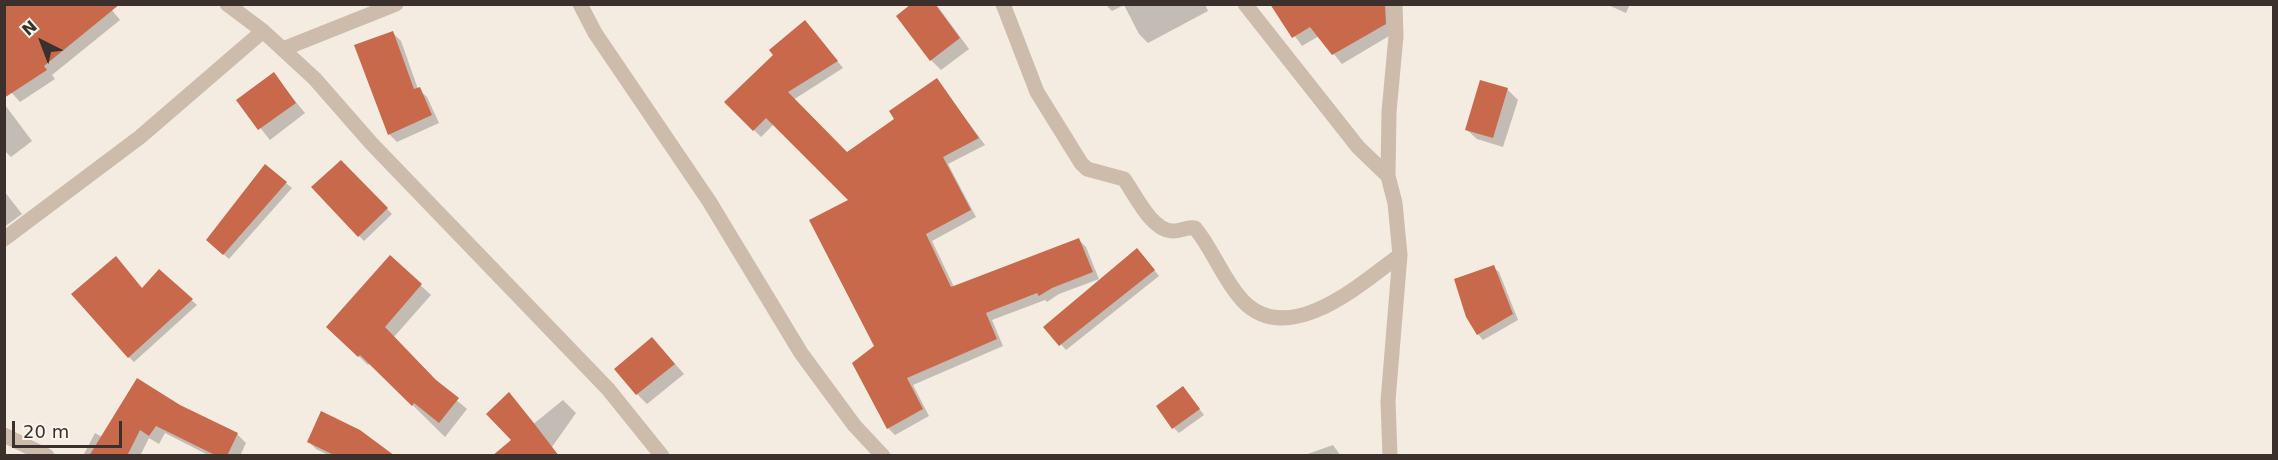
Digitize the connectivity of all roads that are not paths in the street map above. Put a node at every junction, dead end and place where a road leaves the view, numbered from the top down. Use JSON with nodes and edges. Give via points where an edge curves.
{"nodes":[{"id":1,"x":227,"y":4,"type":"edge"},
{"id":2,"x":396,"y":4,"type":"edge"},
{"id":3,"x":580,"y":4,"type":"edge"},
{"id":4,"x":1003,"y":4,"type":"edge"},
{"id":5,"x":1245,"y":4,"type":"edge"},
{"id":6,"x":1395,"y":4,"type":"edge"},
{"id":7,"x":264,"y":32,"type":"junction"},
{"id":8,"x":283,"y":49,"type":"junction"},
{"id":9,"x":1388,"y":176,"type":"junction"},
{"id":10,"x":6,"y":237,"type":"edge"},
{"id":11,"x":1400,"y":255,"type":"junction"},
{"id":12,"x":4,"y":435,"type":"edge"},
{"id":13,"x":47,"y":456,"type":"edge"},
{"id":14,"x":662,"y":456,"type":"edge"},
{"id":15,"x":883,"y":456,"type":"edge"},
{"id":16,"x":1390,"y":456,"type":"edge"}],
"edges":[{"from":1,"to":7,"type":"street"},
{"from":2,"to":8,"type":"street"},
{"from":3,"to":15,"type":"street","via":[[595,33],[732,238],[801,353],[854,425]]},
{"from":4,"to":11,"type":"street","via":[[1037,92],[1080,163],[1087,169],[1124,179],[1163,229],[1195,228],[1233,289],[1255,312],[1293,318],[1314,313]]},
{"from":5,"to":9,"type":"street","via":[[1358,147]]},
{"from":6,"to":9,"type":"street"},
{"from":7,"to":8,"type":"street"},
{"from":7,"to":10,"type":"street","via":[[140,137]]},
{"from":8,"to":14,"type":"street","via":[[608,389]]},
{"from":9,"to":11,"type":"street"},
{"from":11,"to":16,"type":"street","via":[[1388,401]]},
{"from":12,"to":13,"type":"street"}]}
